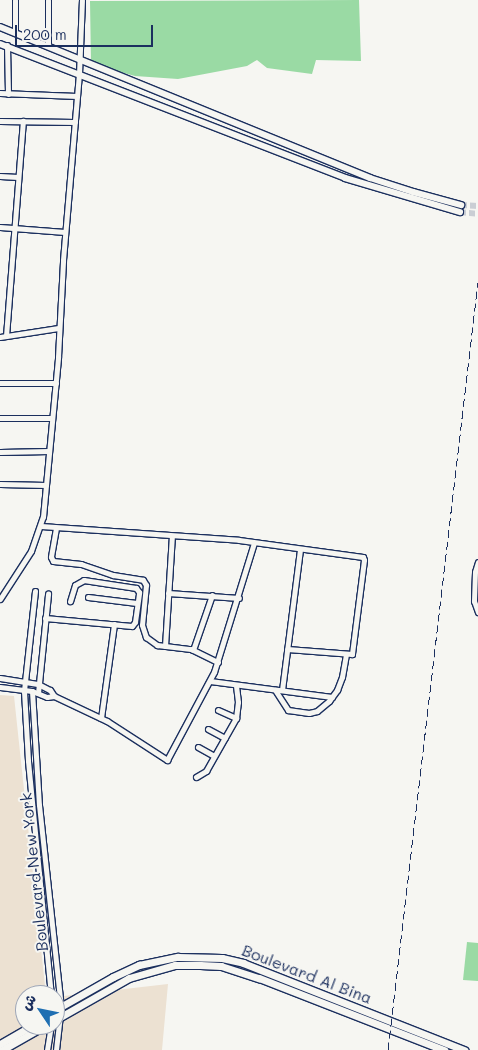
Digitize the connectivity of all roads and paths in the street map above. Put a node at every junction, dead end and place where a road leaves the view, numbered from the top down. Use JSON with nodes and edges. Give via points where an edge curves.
{"nodes":[{"id":1,"x":15,"y":0,"type":"edge"},
{"id":2,"x":48,"y":0,"type":"edge"},
{"id":3,"x":82,"y":0,"type":"edge"},
{"id":4,"x":0,"y":27,"type":"edge"},
{"id":5,"x":16,"y":32,"type":"junction"},
{"id":6,"x":3,"y":44,"type":"edge"},
{"id":7,"x":48,"y":46,"type":"junction"},
{"id":8,"x":80,"y":61,"type":"junction"},
{"id":9,"x":79,"y":74,"type":"junction"},
{"id":10,"x":0,"y":94,"type":"edge"},
{"id":11,"x":8,"y":94,"type":"junction"},
{"id":12,"x":77,"y":96,"type":"junction"},
{"id":13,"x":0,"y":121,"type":"edge"},
{"id":14,"x":22,"y":122,"type":"junction"},
{"id":15,"x":75,"y":122,"type":"junction"},
{"id":16,"x":0,"y":176,"type":"edge"},
{"id":17,"x":18,"y":177,"type":"junction"},
{"id":18,"x":392,"y":189,"type":"junction"},
{"id":19,"x":461,"y":205,"type":"tunnel mouth"},
{"id":20,"x":460,"y":212,"type":"tunnel mouth"},
{"id":21,"x":0,"y":226,"type":"edge"},
{"id":22,"x":14,"y":228,"type":"junction"},
{"id":23,"x":65,"y":232,"type":"junction"},
{"id":24,"x":58,"y":328,"type":"junction"},
{"id":25,"x":3,"y":336,"type":"edge"},
{"id":26,"x":0,"y":383,"type":"edge"},
{"id":27,"x":56,"y":383,"type":"junction"},
{"id":28,"x":0,"y":418,"type":"edge"},
{"id":29,"x":52,"y":418,"type":"junction"},
{"id":30,"x":49,"y":451,"type":"junction"},
{"id":31,"x":0,"y":452,"type":"edge"},
{"id":32,"x":0,"y":484,"type":"edge"},
{"id":33,"x":46,"y":485,"type":"junction"},
{"id":34,"x":41,"y":526,"type":"junction"},
{"id":35,"x":56,"y":528,"type":"junction"},
{"id":36,"x":172,"y":536,"type":"junction"},
{"id":37,"x":254,"y":543,"type":"junction"},
{"id":38,"x":300,"y":549,"type":"junction"},
{"id":39,"x":478,"y":562,"type":"edge"},
{"id":40,"x":35,"y":592,"type":"dead end"},
{"id":41,"x":168,"y":593,"type":"junction"},
{"id":42,"x":48,"y":594,"type":"dead end"},
{"id":43,"x":212,"y":595,"type":"junction"},
{"id":44,"x":88,"y":598,"type":"dead end"},
{"id":45,"x":239,"y":598,"type":"junction"},
{"id":46,"x":0,"y":599,"type":"edge"},
{"id":47,"x":70,"y":601,"type":"dead end"},
{"id":48,"x":137,"y":603,"type":"junction"},
{"id":49,"x":478,"y":612,"type":"edge"},
{"id":50,"x":45,"y":618,"type":"junction"},
{"id":51,"x":114,"y":624,"type":"junction"},
{"id":52,"x":164,"y":646,"type":"junction"},
{"id":53,"x":287,"y":649,"type":"junction"},
{"id":54,"x":193,"y":650,"type":"junction"},
{"id":55,"x":346,"y":654,"type":"junction"},
{"id":56,"x":218,"y":662,"type":"junction"},
{"id":57,"x":0,"y":678,"type":"edge"},
{"id":58,"x":24,"y":681,"type":"junction"},
{"id":59,"x":210,"y":681,"type":"junction"},
{"id":60,"x":38,"y":684,"type":"junction"},
{"id":61,"x":236,"y":685,"type":"junction"},
{"id":62,"x":0,"y":687,"type":"edge"},
{"id":63,"x":275,"y":690,"type":"junction"},
{"id":64,"x":282,"y":690,"type":"junction"},
{"id":65,"x":24,"y":691,"type":"junction"},
{"id":66,"x":35,"y":692,"type":"junction"},
{"id":67,"x":54,"y":696,"type":"junction"},
{"id":68,"x":332,"y":697,"type":"junction"},
{"id":69,"x":218,"y":710,"type":"dead end"},
{"id":70,"x":101,"y":718,"type":"junction"},
{"id":71,"x":236,"y":718,"type":"junction"},
{"id":72,"x":208,"y":728,"type":"dead end"},
{"id":73,"x":225,"y":738,"type":"junction"},
{"id":74,"x":198,"y":747,"type":"dead end"},
{"id":75,"x":214,"y":756,"type":"junction"},
{"id":76,"x":36,"y":760,"type":"junction"},
{"id":77,"x":28,"y":761,"type":"junction"},
{"id":78,"x":196,"y":777,"type":"dead end"},
{"id":79,"x":36,"y":806,"type":"junction"},
{"id":80,"x":48,"y":891,"type":"junction"},
{"id":81,"x":42,"y":892,"type":"junction"},
{"id":82,"x":50,"y":985,"type":"edge"},
{"id":83,"x":56,"y":985,"type":"edge"},
{"id":84,"x":65,"y":1004,"type":"edge"},
{"id":85,"x":65,"y":1014,"type":"edge"},
{"id":86,"x":16,"y":1035,"type":"edge"},
{"id":87,"x":28,"y":1035,"type":"edge"},
{"id":88,"x":49,"y":1035,"type":"edge"},
{"id":89,"x":57,"y":1035,"type":"edge"},
{"id":90,"x":0,"y":1044,"type":"edge"},
{"id":91,"x":2,"y":1050,"type":"edge"},
{"id":92,"x":47,"y":1050,"type":"edge"},
{"id":93,"x":56,"y":1050,"type":"edge"},
{"id":94,"x":444,"y":1050,"type":"edge"},
{"id":95,"x":464,"y":1050,"type":"edge"}],
"edges":[{"from":1,"to":5,"type":"street"},
{"from":2,"to":7,"type":"street"},
{"from":3,"to":8,"type":"street"},
{"from":4,"to":5,"type":"street"},
{"from":5,"to":7,"type":"street"},
{"from":6,"to":9,"type":"street"},
{"from":6,"to":11,"type":"street"},
{"from":7,"to":8,"type":"street"},
{"from":8,"to":9,"type":"street"},
{"from":8,"to":18,"type":"street"},
{"from":9,"to":12,"type":"street"},
{"from":9,"to":18,"type":"street","via":[[346,178]]},
{"from":10,"to":11,"type":"street"},
{"from":11,"to":12,"type":"street"},
{"from":12,"to":15,"type":"street"},
{"from":13,"to":14,"type":"street"},
{"from":14,"to":15,"type":"street"},
{"from":14,"to":17,"type":"street"},
{"from":15,"to":23,"type":"street"},
{"from":16,"to":17,"type":"street"},
{"from":17,"to":22,"type":"street"},
{"from":18,"to":19,"type":"street"},
{"from":18,"to":20,"type":"street"},
{"from":21,"to":22,"type":"street"},
{"from":22,"to":23,"type":"street"},
{"from":22,"to":25,"type":"street"},
{"from":23,"to":24,"type":"street"},
{"from":24,"to":25,"type":"street"},
{"from":24,"to":27,"type":"street"},
{"from":26,"to":27,"type":"street"},
{"from":27,"to":29,"type":"street"},
{"from":28,"to":29,"type":"street"},
{"from":29,"to":30,"type":"street"},
{"from":30,"to":31,"type":"street"},
{"from":30,"to":33,"type":"street"},
{"from":32,"to":33,"type":"street"},
{"from":33,"to":34,"type":"street"},
{"from":34,"to":35,"type":"street"},
{"from":34,"to":46,"type":"street","via":[[31,551]]},
{"from":35,"to":36,"type":"street"},
{"from":35,"to":52,"type":"street","via":[[53,561],[81,564],[144,581],[143,631],[151,642]]},
{"from":36,"to":37,"type":"street"},
{"from":36,"to":41,"type":"street"},
{"from":37,"to":38,"type":"street"},
{"from":37,"to":45,"type":"street"},
{"from":38,"to":53,"type":"street"},
{"from":38,"to":55,"type":"street","via":[[361,556],[364,559],[353,651]]},
{"from":39,"to":49,"type":"street","via":[[474,601]]},
{"from":40,"to":58,"type":"street","name":"Boulevard New York"},
{"from":41,"to":43,"type":"street"},
{"from":41,"to":52,"type":"street"},
{"from":42,"to":50,"type":"street","name":"Boulevard New York"},
{"from":43,"to":45,"type":"street"},
{"from":43,"to":54,"type":"street"},
{"from":44,"to":48,"type":"street"},
{"from":45,"to":56,"type":"street"},
{"from":47,"to":48,"type":"street","via":[[75,585],[86,580],[136,588],[139,592]]},
{"from":48,"to":51,"type":"street","via":[[133,625]]},
{"from":50,"to":51,"type":"street"},
{"from":50,"to":60,"type":"street","name":"Boulevard New York"},
{"from":51,"to":70,"type":"street"},
{"from":52,"to":54,"type":"street"},
{"from":53,"to":55,"type":"street"},
{"from":53,"to":64,"type":"street"},
{"from":54,"to":56,"type":"street"},
{"from":55,"to":68,"type":"street","via":[[340,683]]},
{"from":56,"to":59,"type":"street"},
{"from":57,"to":58,"type":"street"},
{"from":58,"to":60,"type":"street"},
{"from":58,"to":65,"type":"street","name":"Boulevard New York"},
{"from":59,"to":61,"type":"street"},
{"from":59,"to":70,"type":"street","via":[[167,760]]},
{"from":60,"to":66,"type":"street","name":"Boulevard New York"},
{"from":60,"to":67,"type":"street"},
{"from":61,"to":63,"type":"street"},
{"from":61,"to":71,"type":"street"},
{"from":62,"to":65,"type":"street"},
{"from":63,"to":64,"type":"street"},
{"from":63,"to":68,"type":"street","via":[[284,707],[290,711],[314,712]]},
{"from":64,"to":68,"type":"street"},
{"from":65,"to":66,"type":"street"},
{"from":65,"to":77,"type":"street","name":"Boulevard New York"},
{"from":66,"to":67,"type":"street"},
{"from":66,"to":76,"type":"street","name":"Boulevard New York"},
{"from":67,"to":70,"type":"street"},
{"from":69,"to":71,"type":"street"},
{"from":71,"to":73,"type":"street"},
{"from":72,"to":73,"type":"street"},
{"from":73,"to":75,"type":"street"},
{"from":74,"to":75,"type":"street"},
{"from":75,"to":78,"type":"street","via":[[206,770]]},
{"from":76,"to":77,"type":"street"},
{"from":76,"to":79,"type":"street","name":"Boulevard New York"},
{"from":77,"to":79,"type":"street","name":"Boulevard New York"},
{"from":79,"to":80,"type":"street","name":"Boulevard New York"},
{"from":79,"to":81,"type":"street","name":"Boulevard New York"},
{"from":80,"to":81,"type":"street"},
{"from":80,"to":83,"type":"street","name":"Boulevard New York"},
{"from":81,"to":82,"type":"street","name":"Boulevard New York"},
{"from":84,"to":95,"type":"main road","name":"Boulevard Al Bina","via":[[139,965],[178,957],[222,958],[259,969]]},
{"from":85,"to":94,"type":"main road","name":"Boulevard Al Bina","via":[[129,978],[175,965],[214,966],[259,978]]},
{"from":86,"to":90,"type":"main road"},
{"from":87,"to":91,"type":"main road"},
{"from":88,"to":92,"type":"street"},
{"from":89,"to":93,"type":"street","name":"Boulevard New York"}]}
